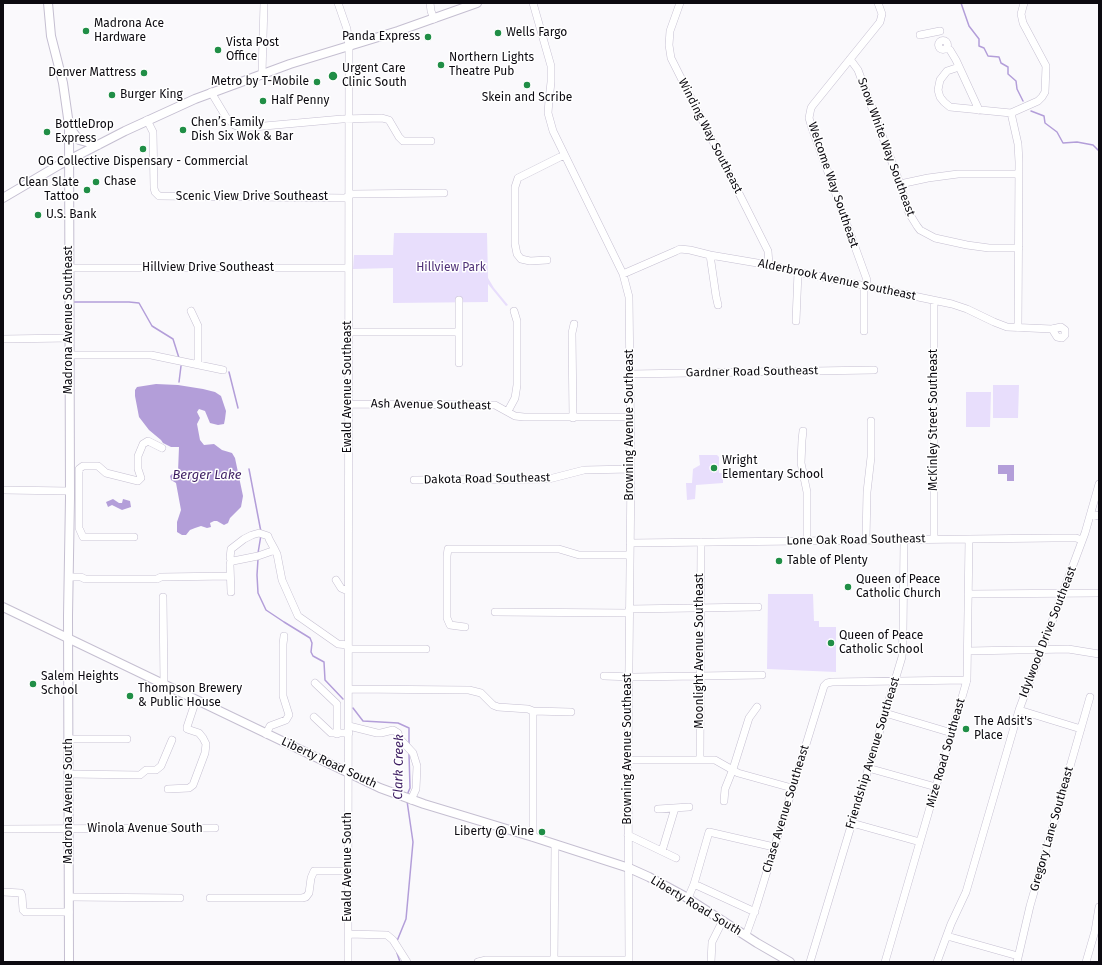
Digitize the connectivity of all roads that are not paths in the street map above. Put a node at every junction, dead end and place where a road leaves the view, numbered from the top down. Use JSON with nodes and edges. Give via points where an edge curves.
{"nodes":[{"id":1,"x":48,"y":3,"type":"edge"},
{"id":2,"x":264,"y":3,"type":"edge"},
{"id":3,"x":338,"y":3,"type":"edge"},
{"id":4,"x":430,"y":3,"type":"edge"},
{"id":5,"x":477,"y":3,"type":"edge"},
{"id":6,"x":534,"y":3,"type":"edge"},
{"id":7,"x":680,"y":3,"type":"edge"},
{"id":8,"x":878,"y":3,"type":"edge"},
{"id":9,"x":1024,"y":3,"type":"edge"},
{"id":10,"x":434,"y":19,"type":"junction"},
{"id":11,"x":920,"y":35,"type":"dead end"},
{"id":12,"x":349,"y":46,"type":"junction"},
{"id":13,"x":850,"y":58,"type":"junction"},
{"id":14,"x":959,"y":66,"type":"junction"},
{"id":15,"x":262,"y":74,"type":"junction"},
{"id":16,"x":211,"y":92,"type":"junction"},
{"id":17,"x":979,"y":110,"type":"junction"},
{"id":18,"x":1011,"y":113,"type":"junction"},
{"id":19,"x":348,"y":119,"type":"junction"},
{"id":20,"x":147,"y":120,"type":"junction"},
{"id":21,"x":69,"y":127,"type":"junction"},
{"id":22,"x":431,"y":141,"type":"dead end"},
{"id":23,"x":98,"y":145,"type":"junction"},
{"id":24,"x":564,"y":155,"type":"junction"},
{"id":25,"x":69,"y":161,"type":"junction"},
{"id":26,"x":1019,"y":174,"type":"junction"},
{"id":27,"x":900,"y":184,"type":"junction"},
{"id":28,"x":444,"y":192,"type":"dead end"},
{"id":29,"x":348,"y":196,"type":"junction"},
{"id":30,"x":3,"y":198,"type":"edge"},
{"id":31,"x":1019,"y":248,"type":"junction"},
{"id":32,"x":710,"y":255,"type":"junction"},
{"id":33,"x":547,"y":260,"type":"dead end"},
{"id":34,"x":769,"y":265,"type":"junction"},
{"id":35,"x":69,"y":268,"type":"junction"},
{"id":36,"x":348,"y":268,"type":"junction"},
{"id":37,"x":863,"y":271,"type":"junction"},
{"id":38,"x":798,"y":272,"type":"junction"},
{"id":39,"x":623,"y":274,"type":"junction"},
{"id":40,"x":851,"y":282,"type":"junction"},
{"id":41,"x":865,"y":285,"type":"junction"},
{"id":42,"x":459,"y":300,"type":"dead end"},
{"id":43,"x":934,"y":301,"type":"junction"},
{"id":44,"x":718,"y":305,"type":"dead end"},
{"id":45,"x":191,"y":311,"type":"dead end"},
{"id":46,"x":514,"y":311,"type":"dead end"},
{"id":47,"x":796,"y":321,"type":"dead end"},
{"id":48,"x":574,"y":324,"type":"dead end"},
{"id":49,"x":1018,"y":328,"type":"junction"},
{"id":50,"x":1052,"y":329,"type":"dead end"},
{"id":51,"x":864,"y":331,"type":"dead end"},
{"id":52,"x":348,"y":332,"type":"junction"},
{"id":53,"x":459,"y":332,"type":"junction"},
{"id":54,"x":69,"y":338,"type":"junction"},
{"id":55,"x":3,"y":339,"type":"edge"},
{"id":56,"x":70,"y":355,"type":"junction"},
{"id":57,"x":459,"y":363,"type":"dead end"},
{"id":58,"x":198,"y":365,"type":"junction"},
{"id":59,"x":223,"y":370,"type":"dead end"},
{"id":60,"x":874,"y":370,"type":"dead end"},
{"id":61,"x":630,"y":374,"type":"junction"},
{"id":62,"x":348,"y":404,"type":"junction"},
{"id":63,"x":508,"y":411,"type":"junction"},
{"id":64,"x":573,"y":418,"type":"junction"},
{"id":65,"x":630,"y":418,"type":"junction"},
{"id":66,"x":871,"y":421,"type":"dead end"},
{"id":67,"x":804,"y":431,"type":"dead end"},
{"id":68,"x":162,"y":448,"type":"dead end"},
{"id":69,"x":631,"y":469,"type":"junction"},
{"id":70,"x":414,"y":480,"type":"dead end"},
{"id":71,"x":1099,"y":484,"type":"edge"},
{"id":72,"x":3,"y":490,"type":"edge"},
{"id":73,"x":70,"y":494,"type":"junction"},
{"id":74,"x":79,"y":498,"type":"junction"},
{"id":75,"x":1091,"y":514,"type":"junction"},
{"id":76,"x":1099,"y":516,"type":"edge"},
{"id":77,"x":134,"y":537,"type":"dead end"},
{"id":78,"x":934,"y":539,"type":"junction"},
{"id":79,"x":969,"y":539,"type":"junction"},
{"id":80,"x":866,"y":540,"type":"junction"},
{"id":81,"x":904,"y":540,"type":"junction"},
{"id":82,"x":1082,"y":540,"type":"junction"},
{"id":83,"x":807,"y":541,"type":"junction"},
{"id":84,"x":701,"y":542,"type":"junction"},
{"id":85,"x":630,"y":543,"type":"junction"},
{"id":86,"x":275,"y":550,"type":"junction"},
{"id":87,"x":629,"y":555,"type":"junction"},
{"id":88,"x":231,"y":560,"type":"junction"},
{"id":89,"x":230,"y":576,"type":"junction"},
{"id":90,"x":69,"y":577,"type":"junction"},
{"id":91,"x":336,"y":580,"type":"dead end"},
{"id":92,"x":348,"y":591,"type":"junction"},
{"id":93,"x":231,"y":592,"type":"dead end"},
{"id":94,"x":1062,"y":593,"type":"junction"},
{"id":95,"x":1099,"y":593,"type":"edge"},
{"id":96,"x":968,"y":594,"type":"junction"},
{"id":97,"x":163,"y":597,"type":"dead end"},
{"id":98,"x":3,"y":607,"type":"edge"},
{"id":99,"x":758,"y":607,"type":"dead end"},
{"id":100,"x":701,"y":608,"type":"junction"},
{"id":101,"x":629,"y":611,"type":"junction"},
{"id":102,"x":495,"y":612,"type":"dead end"},
{"id":103,"x":465,"y":627,"type":"dead end"},
{"id":104,"x":284,"y":636,"type":"dead end"},
{"id":105,"x":68,"y":639,"type":"junction"},
{"id":106,"x":348,"y":647,"type":"junction"},
{"id":107,"x":426,"y":649,"type":"dead end"},
{"id":108,"x":1040,"y":649,"type":"junction"},
{"id":109,"x":968,"y":651,"type":"junction"},
{"id":110,"x":1099,"y":654,"type":"edge"},
{"id":111,"x":700,"y":675,"type":"junction"},
{"id":112,"x":762,"y":675,"type":"dead end"},
{"id":113,"x":604,"y":676,"type":"dead end"},
{"id":114,"x":628,"y":676,"type":"junction"},
{"id":115,"x":896,"y":680,"type":"junction"},
{"id":116,"x":968,"y":680,"type":"junction"},
{"id":117,"x":315,"y":683,"type":"dead end"},
{"id":118,"x":164,"y":685,"type":"junction"},
{"id":119,"x":349,"y":689,"type":"junction"},
{"id":120,"x":1090,"y":697,"type":"dead end"},
{"id":121,"x":196,"y":700,"type":"junction"},
{"id":122,"x":757,"y":706,"type":"dead end"},
{"id":123,"x":1019,"y":710,"type":"junction"},
{"id":124,"x":533,"y":711,"type":"junction"},
{"id":125,"x":571,"y":712,"type":"dead end"},
{"id":126,"x":885,"y":713,"type":"junction"},
{"id":127,"x":314,"y":717,"type":"dead end"},
{"id":128,"x":1081,"y":728,"type":"junction"},
{"id":129,"x":349,"y":729,"type":"junction"},
{"id":130,"x":952,"y":733,"type":"junction"},
{"id":131,"x":266,"y":734,"type":"junction"},
{"id":132,"x":338,"y":734,"type":"junction"},
{"id":133,"x":69,"y":739,"type":"junction"},
{"id":134,"x":127,"y":739,"type":"dead end"},
{"id":135,"x":172,"y":740,"type":"dead end"},
{"id":136,"x":700,"y":759,"type":"junction"},
{"id":137,"x":628,"y":760,"type":"junction"},
{"id":138,"x":868,"y":768,"type":"junction"},
{"id":139,"x":733,"y":769,"type":"junction"},
{"id":140,"x":348,"y":773,"type":"junction"},
{"id":141,"x":69,"y":774,"type":"junction"},
{"id":142,"x":936,"y":787,"type":"junction"},
{"id":143,"x":792,"y":788,"type":"junction"},
{"id":144,"x":168,"y":789,"type":"dead end"},
{"id":145,"x":411,"y":800,"type":"junction"},
{"id":146,"x":724,"y":800,"type":"dead end"},
{"id":147,"x":689,"y":807,"type":"dead end"},
{"id":148,"x":675,"y":808,"type":"junction"},
{"id":149,"x":658,"y":809,"type":"dead end"},
{"id":150,"x":852,"y":823,"type":"junction"},
{"id":151,"x":215,"y":828,"type":"dead end"},
{"id":152,"x":3,"y":829,"type":"edge"},
{"id":153,"x":69,"y":829,"type":"junction"},
{"id":154,"x":628,"y":835,"type":"junction"},
{"id":155,"x":533,"y":837,"type":"junction"},
{"id":156,"x":920,"y":842,"type":"junction"},
{"id":157,"x":555,"y":845,"type":"junction"},
{"id":158,"x":774,"y":847,"type":"junction"},
{"id":159,"x":662,"y":851,"type":"junction"},
{"id":160,"x":676,"y":858,"type":"dead end"},
{"id":161,"x":629,"y":868,"type":"junction"},
{"id":162,"x":348,"y":871,"type":"junction"},
{"id":163,"x":694,"y":884,"type":"junction"},
{"id":164,"x":3,"y":892,"type":"edge"},
{"id":165,"x":69,"y":897,"type":"junction"},
{"id":166,"x":180,"y":898,"type":"dead end"},
{"id":167,"x":210,"y":898,"type":"dead end"},
{"id":168,"x":688,"y":898,"type":"junction"},
{"id":169,"x":1099,"y":907,"type":"edge"},
{"id":170,"x":69,"y":912,"type":"junction"},
{"id":171,"x":755,"y":912,"type":"junction"},
{"id":172,"x":723,"y":920,"type":"junction"},
{"id":173,"x":348,"y":934,"type":"junction"},
{"id":174,"x":746,"y":935,"type":"junction"},
{"id":175,"x":947,"y":936,"type":"junction"},
{"id":176,"x":1018,"y":959,"type":"edge"},
{"id":177,"x":554,"y":961,"type":"edge"},
{"id":178,"x":629,"y":961,"type":"edge"},
{"id":179,"x":69,"y":962,"type":"edge"},
{"id":180,"x":348,"y":962,"type":"edge"},
{"id":181,"x":407,"y":962,"type":"edge"},
{"id":182,"x":478,"y":962,"type":"edge"},
{"id":183,"x":711,"y":962,"type":"edge"},
{"id":184,"x":790,"y":962,"type":"edge"},
{"id":185,"x":810,"y":962,"type":"edge"},
{"id":186,"x":885,"y":962,"type":"edge"},
{"id":187,"x":938,"y":962,"type":"edge"},
{"id":188,"x":1086,"y":962,"type":"edge"}],
"edges":[{"from":1,"to":21,"type":"main road","name":"Madrona Avenue Southeast","via":[[51,36],[63,83]]},
{"from":2,"to":15,"type":"street"},
{"from":3,"to":12,"type":"street","name":"Ewald Avenue Southeast","via":[[347,29]]},
{"from":4,"to":10,"type":"street"},
{"from":5,"to":10,"type":"main road"},
{"from":6,"to":24,"type":"street","name":"Browning Avenue Southeast","via":[[551,66],[548,100],[550,122]]},
{"from":7,"to":34,"type":"street","name":"Winding Way Southeast","via":[[670,31],[671,58],[768,251]]},
{"from":8,"to":13,"type":"street","name":"Welcome Way Southeast","via":[[882,14],[880,22]]},
{"from":9,"to":18,"type":"street","via":[[1022,23],[1045,64],[1045,92],[1038,100]]},
{"from":10,"to":12,"type":"main road"},
{"from":11,"to":14,"type":"street","via":[[939,28],[943,41]]},
{"from":12,"to":15,"type":"main road"},
{"from":12,"to":19,"type":"street","name":"Ewald Avenue Southeast"},
{"from":13,"to":27,"type":"street","name":"Snow White Way Southeast","via":[[858,70]]},
{"from":13,"to":37,"type":"street","name":"Welcome Way Southeast","via":[[813,105],[809,118]]},
{"from":14,"to":17,"type":"street"},
{"from":14,"to":17,"type":"street","via":[[947,70],[941,77],[938,86],[940,97],[950,107]]},
{"from":15,"to":16,"type":"main road"},
{"from":16,"to":19,"type":"street","via":[[226,117],[242,128]]},
{"from":16,"to":20,"type":"main road"},
{"from":17,"to":18,"type":"street"},
{"from":18,"to":26,"type":"street","via":[[1019,150]]},
{"from":19,"to":22,"type":"street","via":[[386,119],[403,140]]},
{"from":19,"to":29,"type":"street","name":"Ewald Avenue Southeast"},
{"from":20,"to":23,"type":"main road"},
{"from":20,"to":29,"type":"street","name":"Scenic View Drive Southeast","via":[[153,132],[154,188],[159,196]]},
{"from":21,"to":23,"type":"main road","via":[[79,140]]},
{"from":21,"to":25,"type":"main road","name":"Madrona Avenue Southeast"},
{"from":23,"to":25,"type":"main road"},
{"from":24,"to":33,"type":"street","via":[[518,178],[515,187],[517,254],[522,259],[530,261]]},
{"from":24,"to":39,"type":"street","name":"Browning Avenue Southeast"},
{"from":25,"to":30,"type":"main road"},
{"from":25,"to":35,"type":"main road","name":"Madrona Avenue Southeast"},
{"from":26,"to":27,"type":"street","via":[[958,174]]},
{"from":26,"to":31,"type":"street"},
{"from":27,"to":31,"type":"street","name":"Snow White Way Southeast","via":[[913,221],[925,233],[935,238],[980,247]]},
{"from":28,"to":29,"type":"street","name":"Scenic View Drive Southeast"},
{"from":29,"to":36,"type":"street","name":"Ewald Avenue Southeast"},
{"from":31,"to":49,"type":"street"},
{"from":32,"to":34,"type":"street","name":"Alderbrook Avenue Southeast"},
{"from":32,"to":39,"type":"street","name":"Alderbrook Avenue Southeast","via":[[680,249]]},
{"from":32,"to":44,"type":"street"},
{"from":34,"to":38,"type":"street","name":"Alderbrook Avenue Southeast"},
{"from":35,"to":36,"type":"street","name":"Hillview Drive Southeast"},
{"from":35,"to":54,"type":"main road","name":"Madrona Avenue Southeast"},
{"from":36,"to":52,"type":"street","name":"Ewald Avenue Southeast"},
{"from":37,"to":40,"type":"street"},
{"from":37,"to":41,"type":"street","name":"Welcome Way Southeast"},
{"from":38,"to":40,"type":"street","name":"Alderbrook Avenue Southeast"},
{"from":38,"to":47,"type":"street"},
{"from":39,"to":61,"type":"street","name":"Browning Avenue Southeast","via":[[630,306]]},
{"from":40,"to":41,"type":"street","name":"Alderbrook Avenue Southeast"},
{"from":41,"to":43,"type":"street","name":"Alderbrook Avenue Southeast"},
{"from":41,"to":51,"type":"street","name":"Welcome Way Southeast"},
{"from":42,"to":53,"type":"street"},
{"from":43,"to":49,"type":"street","name":"Alderbrook Avenue Southeast","via":[[960,306],[1001,325]]},
{"from":43,"to":78,"type":"street","name":"McKinley Street Southeast"},
{"from":45,"to":58,"type":"street","via":[[198,328]]},
{"from":46,"to":63,"type":"street","via":[[517,321],[517,386]]},
{"from":48,"to":64,"type":"street"},
{"from":49,"to":50,"type":"street","name":"Alderbrook Avenue Southeast"},
{"from":52,"to":53,"type":"street"},
{"from":52,"to":62,"type":"street","name":"Ewald Avenue Southeast"},
{"from":53,"to":57,"type":"street"},
{"from":54,"to":55,"type":"street"},
{"from":54,"to":56,"type":"main road","name":"Madrona Avenue Southeast"},
{"from":56,"to":58,"type":"street","via":[[151,355]]},
{"from":56,"to":73,"type":"main road","name":"Madrona Avenue Southeast"},
{"from":58,"to":59,"type":"street"},
{"from":60,"to":61,"type":"street","name":"Gardner Road Southeast"},
{"from":61,"to":65,"type":"street","name":"Browning Avenue Southeast"},
{"from":62,"to":63,"type":"street","name":"Ash Avenue Southeast","via":[[495,405]]},
{"from":62,"to":92,"type":"street","name":"Ewald Avenue Southeast"},
{"from":63,"to":64,"type":"street","name":"Ash Avenue Southeast","via":[[524,418]]},
{"from":64,"to":65,"type":"street","name":"Ash Avenue Southeast"},
{"from":65,"to":69,"type":"street","name":"Browning Avenue Southeast"},
{"from":66,"to":80,"type":"street"},
{"from":67,"to":83,"type":"street","via":[[801,463],[807,492]]},
{"from":68,"to":74,"type":"street","via":[[148,441],[143,444],[138,456],[141,478],[138,481],[106,473],[98,466],[81,467]]},
{"from":69,"to":70,"type":"street","name":"Dakota Road Southeast","via":[[584,470],[549,479]]},
{"from":69,"to":85,"type":"street","name":"Browning Avenue Southeast"},
{"from":71,"to":75,"type":"street","name":"Idylwood Drive Southeast"},
{"from":72,"to":73,"type":"street"},
{"from":73,"to":74,"type":"street"},
{"from":73,"to":90,"type":"main road","name":"Madrona Avenue Southeast"},
{"from":74,"to":77,"type":"street","via":[[79,528],[83,537]]},
{"from":75,"to":76,"type":"street"},
{"from":75,"to":82,"type":"street","name":"Idylwood Drive Southeast"},
{"from":78,"to":79,"type":"street","name":"Lone Oak Road Southeast"},
{"from":78,"to":81,"type":"street","name":"Lone Oak Road Southeast"},
{"from":79,"to":82,"type":"street","name":"Lone Oak Road Southeast"},
{"from":79,"to":96,"type":"street","name":"Mize Road Southeast"},
{"from":80,"to":81,"type":"street","name":"Lone Oak Road Southeast"},
{"from":80,"to":83,"type":"street","name":"Lone Oak Road Southeast"},
{"from":81,"to":115,"type":"street","name":"Friendship Avenue Southeast","via":[[902,657]]},
{"from":82,"to":94,"type":"street","name":"Idylwood Drive Southeast"},
{"from":83,"to":84,"type":"street","name":"Lone Oak Road Southeast"},
{"from":84,"to":85,"type":"street","name":"Lone Oak Road Southeast"},
{"from":84,"to":100,"type":"street","name":"Moonlight Avenue Southeast"},
{"from":85,"to":87,"type":"street","name":"Browning Avenue Southeast"},
{"from":86,"to":88,"type":"street"},
{"from":86,"to":88,"type":"street","via":[[268,536],[262,533],[255,534],[231,549]]},
{"from":86,"to":106,"type":"street","via":[[282,580],[296,614],[338,644]]},
{"from":87,"to":101,"type":"street","name":"Browning Avenue Southeast"},
{"from":87,"to":103,"type":"street","via":[[579,555],[558,549],[448,549],[448,623]]},
{"from":88,"to":89,"type":"street"},
{"from":89,"to":90,"type":"street"},
{"from":89,"to":93,"type":"street"},
{"from":90,"to":105,"type":"main road","name":"Madrona Avenue Southeast"},
{"from":91,"to":92,"type":"street","via":[[341,588]]},
{"from":92,"to":106,"type":"street","name":"Ewald Avenue Southeast"},
{"from":94,"to":95,"type":"street"},
{"from":94,"to":96,"type":"street"},
{"from":94,"to":108,"type":"street","name":"Idylwood Drive Southeast"},
{"from":96,"to":109,"type":"street","name":"Mize Road Southeast"},
{"from":97,"to":118,"type":"street"},
{"from":98,"to":105,"type":"main road","name":"Liberty Road South"},
{"from":99,"to":100,"type":"street"},
{"from":100,"to":101,"type":"street"},
{"from":100,"to":111,"type":"street","name":"Moonlight Avenue Southeast"},
{"from":101,"to":102,"type":"street"},
{"from":101,"to":114,"type":"street","name":"Browning Avenue Southeast"},
{"from":104,"to":131,"type":"street","via":[[283,698],[289,714],[286,720],[270,726]]},
{"from":105,"to":118,"type":"main road","name":"Liberty Road South"},
{"from":105,"to":133,"type":"main road","name":"Madrona Avenue South"},
{"from":106,"to":107,"type":"street"},
{"from":106,"to":119,"type":"street","name":"Ewald Avenue Southeast"},
{"from":108,"to":109,"type":"street"},
{"from":108,"to":110,"type":"street","via":[[1068,649]]},
{"from":108,"to":123,"type":"street","name":"Idylwood Drive Southeast"},
{"from":109,"to":116,"type":"street","name":"Mize Road Southeast"},
{"from":111,"to":112,"type":"street"},
{"from":111,"to":114,"type":"street"},
{"from":111,"to":136,"type":"street","name":"Moonlight Avenue Southeast"},
{"from":113,"to":114,"type":"street"},
{"from":114,"to":137,"type":"street","name":"Browning Avenue Southeast"},
{"from":115,"to":116,"type":"street"},
{"from":115,"to":126,"type":"street","name":"Friendship Avenue Southeast"},
{"from":115,"to":143,"type":"street","name":"Chase Avenue Southeast","via":[[827,683],[822,689]]},
{"from":116,"to":130,"type":"street","name":"Mize Road Southeast"},
{"from":117,"to":132,"type":"street","via":[[336,704]]},
{"from":118,"to":121,"type":"main road","name":"Liberty Road South"},
{"from":119,"to":124,"type":"street","via":[[469,690],[481,693],[495,706]]},
{"from":119,"to":129,"type":"street","name":"Ewald Avenue Southeast"},
{"from":120,"to":128,"type":"street","name":"Gregory Lane Southeast"},
{"from":121,"to":131,"type":"main road","name":"Liberty Road South"},
{"from":121,"to":144,"type":"street","via":[[187,729],[199,733],[203,738],[206,744],[205,753],[194,785],[189,788]]},
{"from":122,"to":139,"type":"street","via":[[749,718]]},
{"from":123,"to":128,"type":"street"},
{"from":123,"to":175,"type":"street","name":"Idylwood Drive Southeast","via":[[966,892]]},
{"from":124,"to":125,"type":"street"},
{"from":124,"to":155,"type":"street"},
{"from":126,"to":130,"type":"street"},
{"from":126,"to":138,"type":"street","name":"Friendship Avenue Southeast"},
{"from":127,"to":132,"type":"street","via":[[331,734]]},
{"from":128,"to":176,"type":"street","name":"Gregory Lane Southeast","via":[[1030,906]]},
{"from":129,"to":132,"type":"street"},
{"from":129,"to":140,"type":"street","name":"Ewald Avenue Southeast"},
{"from":129,"to":145,"type":"street","via":[[381,733],[393,730],[398,733],[413,753],[417,766],[416,789]]},
{"from":130,"to":142,"type":"street","name":"Mize Road Southeast"},
{"from":131,"to":140,"type":"main road","name":"Liberty Road South"},
{"from":133,"to":134,"type":"street"},
{"from":133,"to":141,"type":"main road","name":"Madrona Avenue South"},
{"from":135,"to":141,"type":"street","via":[[161,766],[156,770],[146,770],[140,775]]},
{"from":136,"to":137,"type":"street"},
{"from":136,"to":139,"type":"street","via":[[715,760]]},
{"from":137,"to":154,"type":"street","name":"Browning Avenue Southeast"},
{"from":138,"to":142,"type":"street"},
{"from":138,"to":150,"type":"street","name":"Friendship Avenue Southeast"},
{"from":139,"to":143,"type":"street"},
{"from":139,"to":146,"type":"street","via":[[724,789]]},
{"from":140,"to":145,"type":"main road","name":"Liberty Road South"},
{"from":140,"to":162,"type":"street","name":"Ewald Avenue South"},
{"from":141,"to":153,"type":"main road","name":"Madrona Avenue South"},
{"from":142,"to":156,"type":"street","name":"Mize Road Southeast"},
{"from":143,"to":158,"type":"street","name":"Chase Avenue Southeast"},
{"from":145,"to":155,"type":"main road","name":"Liberty Road South"},
{"from":147,"to":148,"type":"street"},
{"from":148,"to":149,"type":"street"},
{"from":148,"to":159,"type":"street"},
{"from":150,"to":156,"type":"street"},
{"from":150,"to":185,"type":"street","name":"Friendship Avenue Southeast"},
{"from":151,"to":153,"type":"street","name":"Winola Avenue South"},
{"from":152,"to":153,"type":"street","name":"Winola Avenue South"},
{"from":153,"to":165,"type":"main road","name":"Madrona Avenue South"},
{"from":154,"to":159,"type":"street"},
{"from":154,"to":161,"type":"street","name":"Browning Avenue Southeast"},
{"from":155,"to":157,"type":"main road","name":"Liberty Road South"},
{"from":156,"to":186,"type":"street","name":"Mize Road Southeast"},
{"from":157,"to":161,"type":"main road","name":"Liberty Road South"},
{"from":157,"to":177,"type":"street"},
{"from":158,"to":163,"type":"street","via":[[709,832]]},
{"from":158,"to":171,"type":"street","name":"Chase Avenue Southeast"},
{"from":159,"to":160,"type":"street"},
{"from":161,"to":168,"type":"main road","name":"Liberty Road South"},
{"from":161,"to":178,"type":"street","name":"Browning Avenue Southeast"},
{"from":162,"to":167,"type":"street","via":[[314,872],[309,893],[302,898]]},
{"from":162,"to":173,"type":"street","name":"Ewald Avenue South"},
{"from":163,"to":168,"type":"street"},
{"from":163,"to":171,"type":"street"},
{"from":164,"to":170,"type":"street","via":[[21,893],[22,908],[25,912]]},
{"from":165,"to":166,"type":"street"},
{"from":165,"to":170,"type":"main road","name":"Madrona Avenue South"},
{"from":168,"to":172,"type":"main road","name":"Liberty Road South"},
{"from":169,"to":188,"type":"street"},
{"from":170,"to":179,"type":"main road","name":"Madrona Avenue South"},
{"from":171,"to":174,"type":"street","name":"Chase Avenue Southeast"},
{"from":172,"to":174,"type":"main road","name":"Liberty Road South"},
{"from":172,"to":183,"type":"street","via":[[712,942]]},
{"from":173,"to":180,"type":"street","name":"Ewald Avenue South"},
{"from":173,"to":181,"type":"street","via":[[387,935]]},
{"from":174,"to":184,"type":"main road","name":"Liberty Road South"},
{"from":175,"to":176,"type":"street"},
{"from":175,"to":187,"type":"street","name":"Idylwood Drive Southeast"},
{"from":177,"to":178,"type":"street"},
{"from":177,"to":182,"type":"street"}]}
